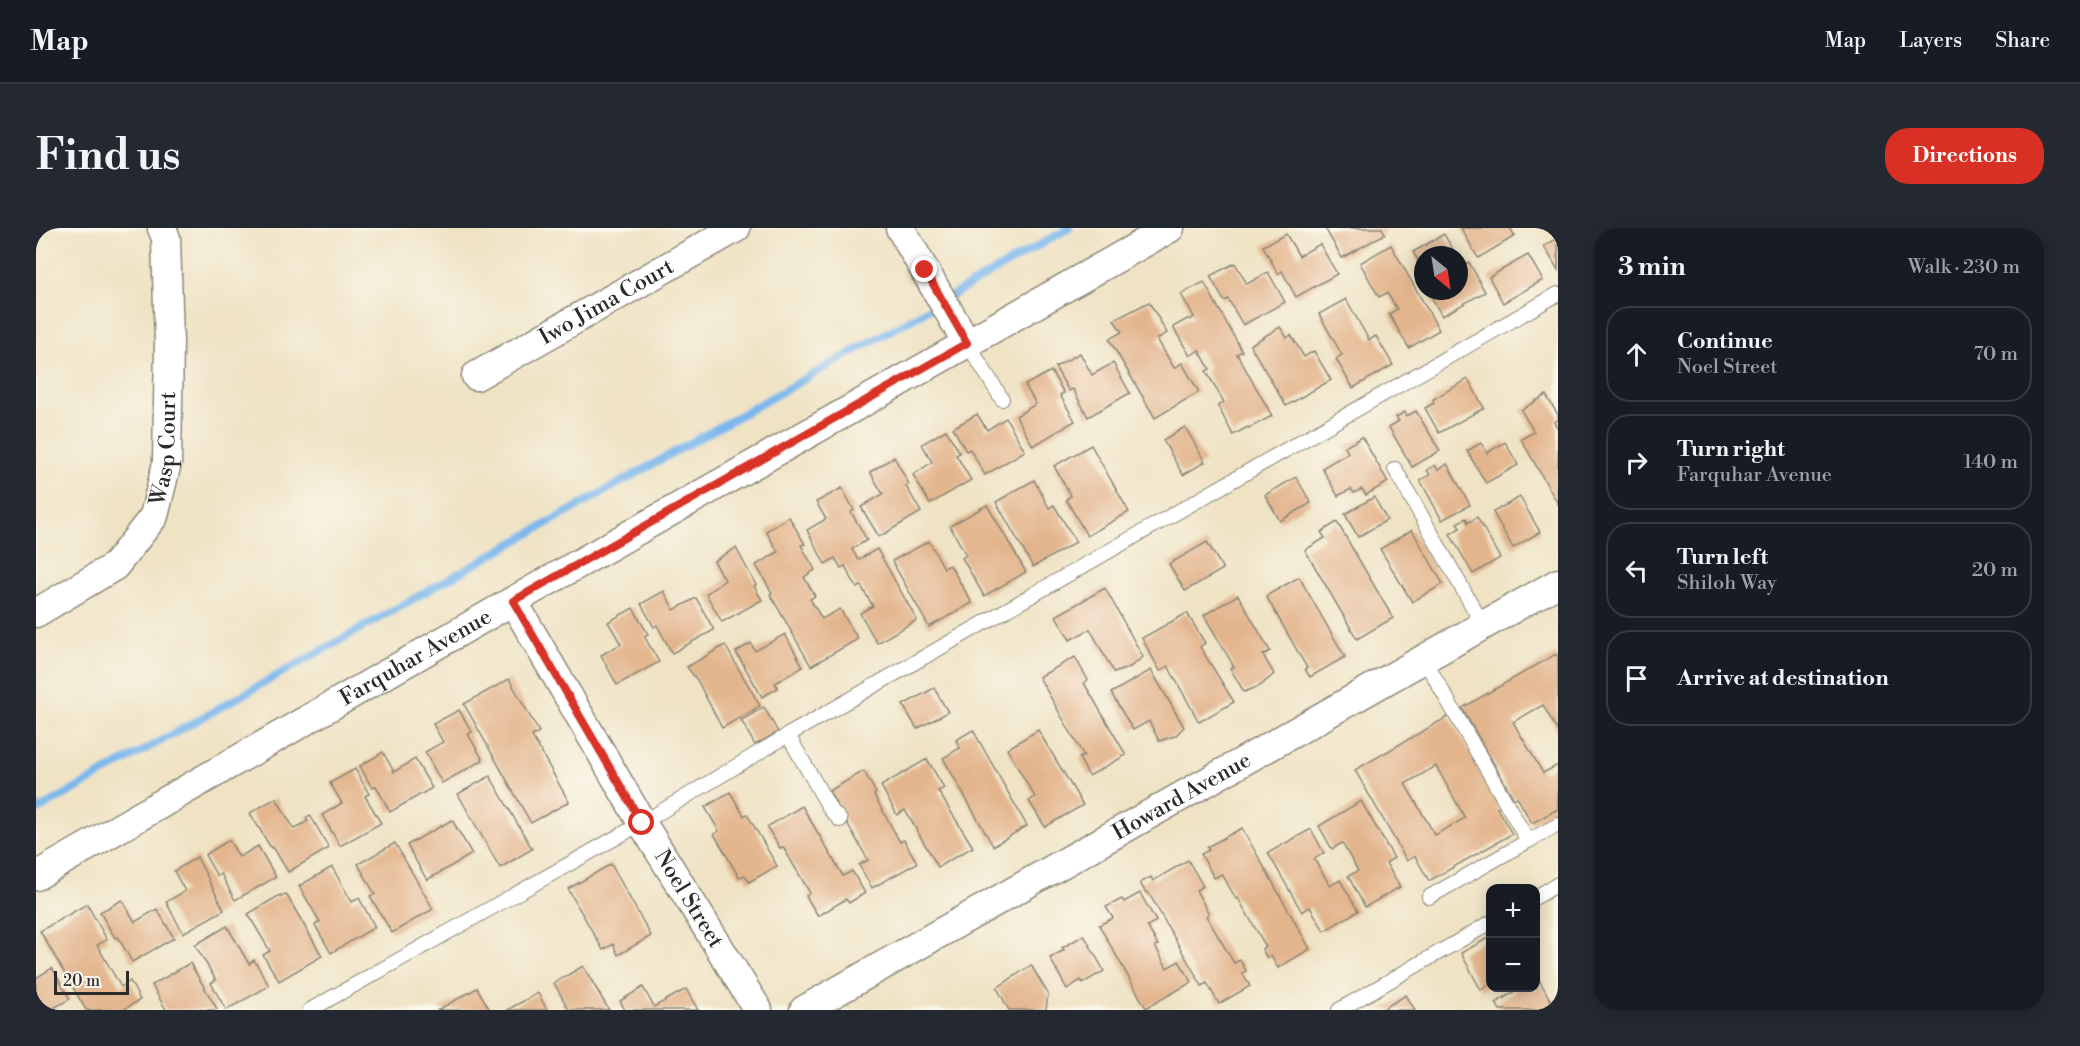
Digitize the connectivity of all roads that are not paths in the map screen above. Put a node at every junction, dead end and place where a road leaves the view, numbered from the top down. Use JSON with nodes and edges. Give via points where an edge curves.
{"nodes":[{"id":1,"x":162,"y":228,"type":"edge"},
{"id":2,"x":736,"y":228,"type":"edge"},
{"id":3,"x":900,"y":228,"type":"edge"},
{"id":4,"x":1170,"y":228,"type":"edge"},
{"id":5,"x":1558,"y":294,"type":"edge"},
{"id":6,"x":967,"y":343,"type":"junction"},
{"id":7,"x":476,"y":376,"type":"dead end"},
{"id":8,"x":1002,"y":399,"type":"dead end"},
{"id":9,"x":1395,"y":469,"type":"dead end"},
{"id":10,"x":1558,"y":583,"type":"edge"},
{"id":11,"x":513,"y":601,"type":"junction"},
{"id":12,"x":36,"y":613,"type":"edge"},
{"id":13,"x":1483,"y":625,"type":"junction"},
{"id":14,"x":1424,"y":659,"type":"junction"},
{"id":15,"x":788,"y":735,"type":"junction"},
{"id":16,"x":840,"y":820,"type":"dead end"},
{"id":17,"x":642,"y":823,"type":"junction"},
{"id":18,"x":1558,"y":825,"type":"edge"},
{"id":19,"x":1528,"y":842,"type":"junction"},
{"id":20,"x":36,"y":876,"type":"edge"},
{"id":21,"x":1558,"y":885,"type":"edge"},
{"id":22,"x":1540,"y":895,"type":"edge"},
{"id":23,"x":1429,"y":897,"type":"dead end"},
{"id":24,"x":1486,"y":926,"type":"edge"},
{"id":25,"x":1357,"y":1006,"type":"edge"},
{"id":26,"x":310,"y":1010,"type":"edge"},
{"id":27,"x":758,"y":1010,"type":"edge"},
{"id":28,"x":804,"y":1010,"type":"edge"},
{"id":29,"x":1339,"y":1010,"type":"edge"}],
"edges":[{"from":1,"to":12,"type":"street","name":"Wasp Court","via":[[166,238],[169,344],[167,463],[154,516],[115,566]]},
{"from":2,"to":7,"type":"street","name":"Iwo Jima Court"},
{"from":3,"to":6,"type":"street"},
{"from":4,"to":6,"type":"street","name":"Farquhar Avenue"},
{"from":5,"to":15,"type":"lane"},
{"from":6,"to":8,"type":"lane"},
{"from":6,"to":11,"type":"street","name":"Farquhar Avenue"},
{"from":9,"to":13,"type":"lane"},
{"from":10,"to":13,"type":"street","name":"Howard Avenue"},
{"from":11,"to":17,"type":"street","name":"Noel Street"},
{"from":11,"to":20,"type":"street","name":"Farquhar Avenue"},
{"from":13,"to":14,"type":"street","name":"Howard Avenue"},
{"from":14,"to":19,"type":"lane"},
{"from":14,"to":28,"type":"street","name":"Howard Avenue"},
{"from":15,"to":16,"type":"lane"},
{"from":15,"to":17,"type":"lane"},
{"from":17,"to":26,"type":"lane"},
{"from":17,"to":27,"type":"street","name":"Noel Street"},
{"from":18,"to":19,"type":"lane"},
{"from":19,"to":23,"type":"lane"},
{"from":21,"to":22,"type":"lane"},
{"from":24,"to":25,"type":"lane"},
{"from":25,"to":29,"type":"lane"}]}
